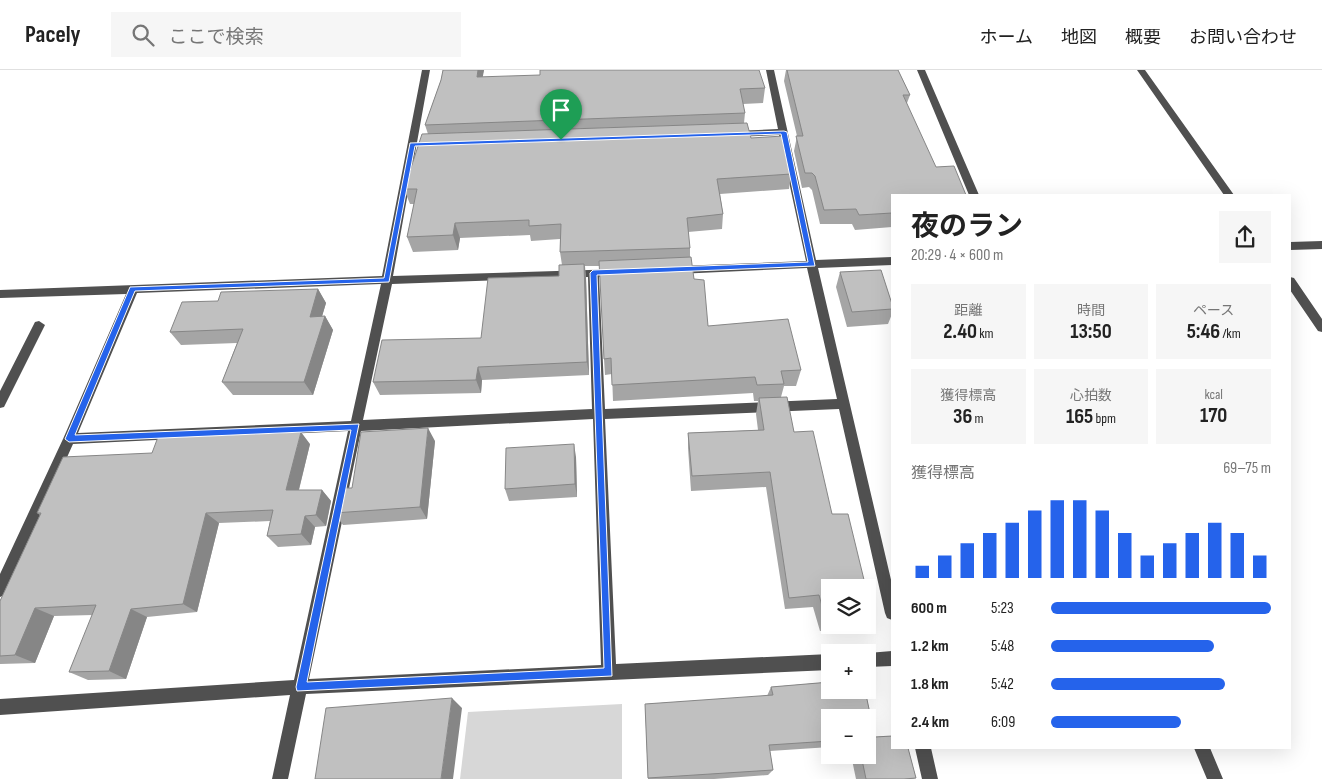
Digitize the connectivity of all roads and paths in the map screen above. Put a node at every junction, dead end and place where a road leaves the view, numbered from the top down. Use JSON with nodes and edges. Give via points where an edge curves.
{"nodes":[{"id":1,"x":426,"y":70,"type":"edge"},
{"id":2,"x":770,"y":70,"type":"edge"},
{"id":3,"x":921,"y":70,"type":"edge"},
{"id":4,"x":1141,"y":70,"type":"edge"},
{"id":5,"x":784,"y":132,"type":"junction"},
{"id":6,"x":725,"y":134,"type":"edge"},
{"id":7,"x":974,"y":194,"type":"edge"},
{"id":8,"x":1228,"y":194,"type":"edge"},
{"id":9,"x":1322,"y":244,"type":"edge"},
{"id":10,"x":1291,"y":246,"type":"edge"},
{"id":11,"x":891,"y":261,"type":"edge"},
{"id":12,"x":812,"y":265,"type":"junction"},
{"id":13,"x":663,"y":270,"type":"edge"},
{"id":14,"x":633,"y":271,"type":"edge"},
{"id":15,"x":593,"y":273,"type":"junction"},
{"id":16,"x":387,"y":280,"type":"junction"},
{"id":17,"x":1291,"y":282,"type":"edge"},
{"id":18,"x":133,"y":289,"type":"junction"},
{"id":19,"x":0,"y":294,"type":"edge"},
{"id":20,"x":39,"y":324,"type":"dead end"},
{"id":21,"x":1322,"y":328,"type":"edge"},
{"id":22,"x":0,"y":403,"type":"edge"},
{"id":23,"x":844,"y":404,"type":"junction"},
{"id":24,"x":599,"y":413,"type":"junction"},
{"id":25,"x":356,"y":427,"type":"junction"},
{"id":26,"x":69,"y":439,"type":"junction"},
{"id":27,"x":0,"y":590,"type":"edge"},
{"id":28,"x":891,"y":609,"type":"edge"},
{"id":29,"x":891,"y":659,"type":"edge"},
{"id":30,"x":876,"y":660,"type":"edge"},
{"id":31,"x":821,"y":662,"type":"edge"},
{"id":32,"x":609,"y":673,"type":"junction"},
{"id":33,"x":300,"y":687,"type":"junction"},
{"id":34,"x":0,"y":707,"type":"edge"},
{"id":35,"x":923,"y":749,"type":"edge"},
{"id":36,"x":1202,"y":749,"type":"edge"},
{"id":37,"x":280,"y":779,"type":"edge"},
{"id":38,"x":930,"y":779,"type":"edge"},
{"id":39,"x":1215,"y":779,"type":"edge"}],
"edges":[{"from":1,"to":16,"type":"street","via":[[417,144]]},
{"from":2,"to":5,"type":"street"},
{"from":3,"to":7,"type":"street"},
{"from":4,"to":8,"type":"street"},
{"from":5,"to":6,"type":"street"},
{"from":5,"to":12,"type":"street"},
{"from":9,"to":10,"type":"street"},
{"from":11,"to":12,"type":"street"},
{"from":12,"to":13,"type":"street"},
{"from":12,"to":23,"type":"street"},
{"from":14,"to":15,"type":"street"},
{"from":15,"to":16,"type":"street"},
{"from":15,"to":24,"type":"street"},
{"from":16,"to":18,"type":"street"},
{"from":16,"to":25,"type":"street"},
{"from":17,"to":21,"type":"street"},
{"from":18,"to":19,"type":"street"},
{"from":18,"to":26,"type":"street"},
{"from":20,"to":22,"type":"street"},
{"from":23,"to":24,"type":"street"},
{"from":23,"to":28,"type":"street"},
{"from":24,"to":25,"type":"street"},
{"from":24,"to":32,"type":"street"},
{"from":25,"to":26,"type":"street"},
{"from":25,"to":33,"type":"street"},
{"from":26,"to":27,"type":"street"},
{"from":29,"to":30,"type":"street"},
{"from":31,"to":32,"type":"street"},
{"from":32,"to":33,"type":"street"},
{"from":33,"to":34,"type":"street"},
{"from":33,"to":37,"type":"street"},
{"from":35,"to":38,"type":"street"},
{"from":36,"to":39,"type":"street"}]}
